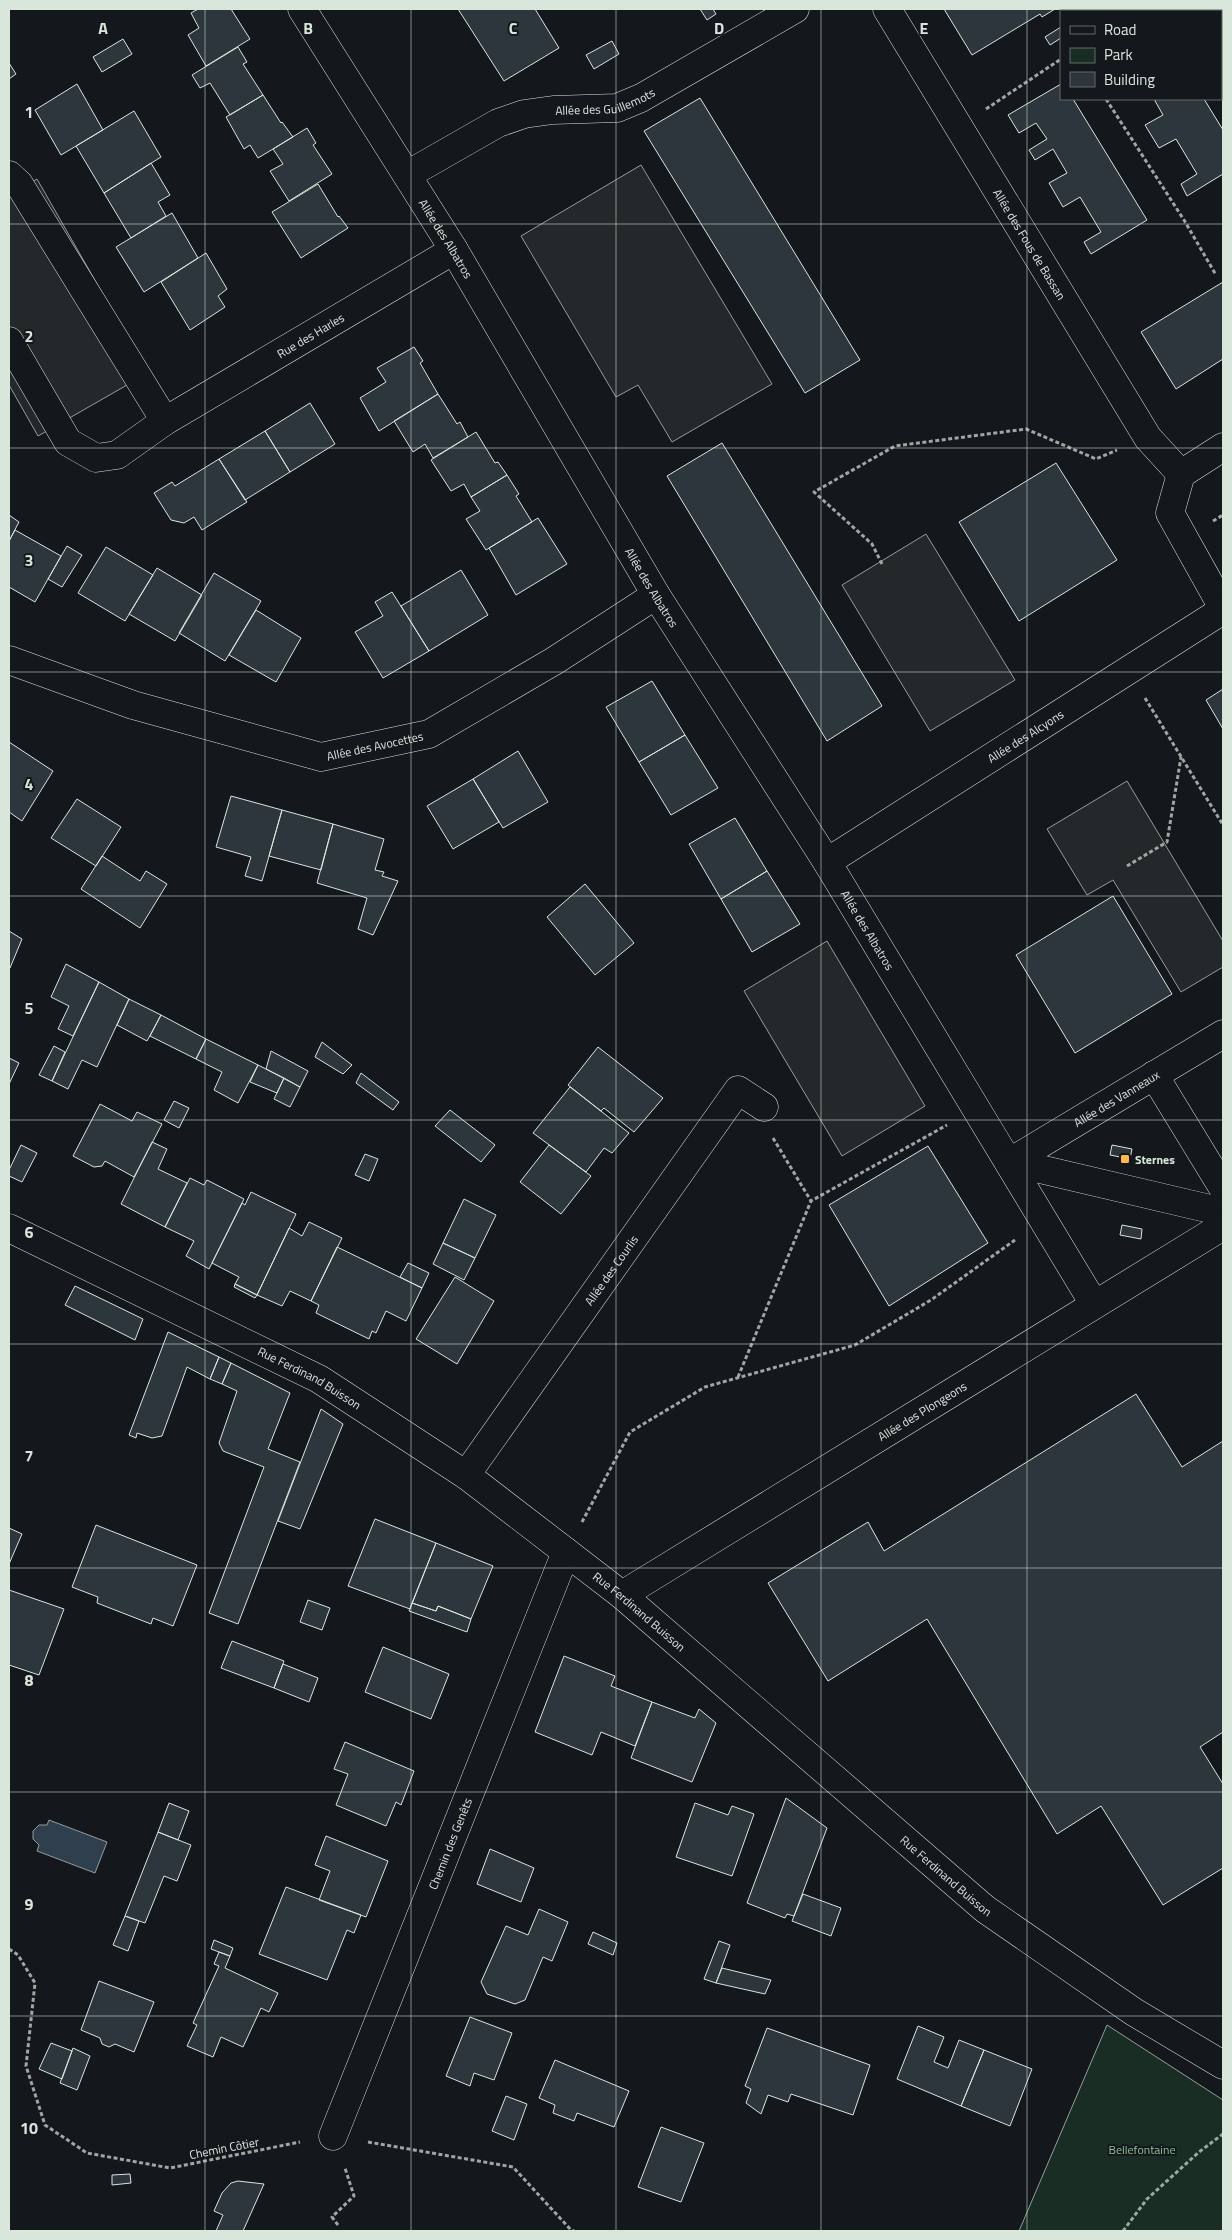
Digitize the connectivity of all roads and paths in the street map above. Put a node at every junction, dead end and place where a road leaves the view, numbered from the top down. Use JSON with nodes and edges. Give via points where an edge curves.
{"nodes":[{"id":1,"x":302,"y":9,"type":"edge"},
{"id":2,"x":795,"y":9,"type":"edge"},
{"id":3,"x":887,"y":9,"type":"edge"},
{"id":4,"x":1060,"y":60,"type":"edge"},
{"id":5,"x":1107,"y":100,"type":"edge"},
{"id":6,"x":960,"y":126,"type":"junction"},
{"id":7,"x":9,"y":175,"type":"edge"},
{"id":8,"x":407,"y":175,"type":"junction"},
{"id":9,"x":454,"y":250,"type":"junction"},
{"id":10,"x":1216,"y":275,"type":"dead end"},
{"id":11,"x":9,"y":341,"type":"edge"},
{"id":12,"x":165,"y":421,"type":"junction"},
{"id":13,"x":1148,"y":438,"type":"junction"},
{"id":14,"x":1223,"y":447,"type":"edge"},
{"id":15,"x":1181,"y":474,"type":"junction"},
{"id":16,"x":882,"y":564,"type":"dead end"},
{"id":17,"x":656,"y":595,"type":"junction"},
{"id":18,"x":1223,"y":609,"type":"edge"},
{"id":19,"x":9,"y":660,"type":"edge"},
{"id":20,"x":1128,"y":670,"type":"junction"},
{"id":21,"x":1181,"y":757,"type":"junction"},
{"id":22,"x":1223,"y":825,"type":"edge"},
{"id":23,"x":827,"y":862,"type":"junction"},
{"id":24,"x":1127,"y":866,"type":"dead end"},
{"id":25,"x":1223,"y":1034,"type":"edge"},
{"id":26,"x":1154,"y":1076,"type":"junction"},
{"id":27,"x":764,"y":1107,"type":"joint"},
{"id":28,"x":952,"y":1122,"type":"dead end"},
{"id":29,"x":1010,"y":1162,"type":"junction"},
{"id":30,"x":1223,"y":1188,"type":"edge"},
{"id":31,"x":811,"y":1201,"type":"junction"},
{"id":32,"x":1223,"y":1212,"type":"edge"},
{"id":33,"x":1223,"y":1226,"type":"edge"},
{"id":34,"x":9,"y":1228,"type":"edge"},
{"id":35,"x":1052,"y":1230,"type":"junction"},
{"id":36,"x":1094,"y":1304,"type":"junction"},
{"id":37,"x":738,"y":1378,"type":"junction"},
{"id":38,"x":466,"y":1475,"type":"junction"},
{"id":39,"x":566,"y":1552,"type":"junction"},
{"id":40,"x":622,"y":1595,"type":"junction"},
{"id":41,"x":9,"y":1949,"type":"edge"},
{"id":42,"x":1223,"y":2065,"type":"edge"},
{"id":43,"x":1223,"y":2134,"type":"edge"},
{"id":44,"x":343,"y":2138,"type":"junction"},
{"id":45,"x":338,"y":2225,"type":"dead end"},
{"id":46,"x":574,"y":2231,"type":"edge"},
{"id":47,"x":1123,"y":2231,"type":"edge"}],
"edges":[{"from":1,"to":8,"type":"street","name":"Allée des Albatros"},
{"from":2,"to":8,"type":"street","name":"Allée des Guillemots","via":[[641,98],[617,108],[553,110],[498,122]]},
{"from":3,"to":6,"type":"street","name":"Allée des Fous de Bassan"},
{"from":4,"to":6,"type":"path"},
{"from":5,"to":10,"type":"path"},
{"from":6,"to":13,"type":"street","name":"Allée des Fous de Bassan"},
{"from":7,"to":12,"type":"street","via":[[19,184]]},
{"from":8,"to":9,"type":"street","name":"Allée des Albatros"},
{"from":9,"to":12,"type":"street","name":"Rue des Harles"},
{"from":9,"to":17,"type":"street","name":"Allée des Albatros"},
{"from":11,"to":12,"type":"street","name":"Rue des Harles","via":[[68,442],[96,458],[117,455]]},
{"from":13,"to":15,"type":"street","name":"Allée des Fous de Bassan"},
{"from":13,"to":16,"type":"path","via":[[1096,459],[1026,429],[895,446],[814,492],[872,544]]},
{"from":14,"to":15,"type":"street"},
{"from":15,"to":18,"type":"street","via":[[1170,513]]},
{"from":17,"to":19,"type":"street","name":"Allée des Avocettes","via":[[554,661],[429,734],[321,757],[133,705]]},
{"from":17,"to":23,"type":"street","name":"Allée des Albatros"},
{"from":18,"to":20,"type":"street","name":"Allée des Alcyons"},
{"from":20,"to":21,"type":"path"},
{"from":20,"to":23,"type":"street","name":"Allée des Alcyons"},
{"from":21,"to":22,"type":"path"},
{"from":21,"to":24,"type":"path","via":[[1167,842]]},
{"from":23,"to":29,"type":"street","name":"Allée des Albatros"},
{"from":25,"to":26,"type":"street","name":"Allée des Vanneaux"},
{"from":26,"to":29,"type":"street","name":"Allée des Vanneaux"},
{"from":26,"to":30,"type":"street"},
{"from":27,"to":31,"type":"path","via":[[774,1139]]},
{"from":27,"to":38,"type":"street","name":"Allée des Courlis","via":[[738,1090]]},
{"from":28,"to":31,"type":"path"},
{"from":29,"to":32,"type":"street"},
{"from":29,"to":35,"type":"street","name":"Allée des Albatros"},
{"from":31,"to":37,"type":"path"},
{"from":33,"to":36,"type":"street","name":"Allée des Plongeons"},
{"from":34,"to":38,"type":"street","name":"Rue Ferdinand Buisson","via":[[320,1379]]},
{"from":35,"to":36,"type":"street","name":"Allée des Albatros"},
{"from":35,"to":37,"type":"path","via":[[1013,1241],[931,1300],[855,1345]]},
{"from":36,"to":40,"type":"street","name":"Allée des Plongeons"},
{"from":37,"to":39,"type":"path","via":[[705,1387],[630,1432]]},
{"from":38,"to":39,"type":"street","name":"Rue Ferdinand Buisson"},
{"from":39,"to":40,"type":"street","name":"Rue Ferdinand Buisson"},
{"from":39,"to":44,"type":"street","name":"Chemin des Genêts"},
{"from":40,"to":42,"type":"street","name":"Rue Ferdinand Buisson","via":[[985,1910],[1134,2012]]},
{"from":41,"to":44,"type":"path","name":"Chemin Côtier","via":[[18,1955],[35,1983],[26,2066],[46,2125],[87,2153],[170,2168]]},
{"from":43,"to":47,"type":"path","via":[[1147,2199]]},
{"from":44,"to":45,"type":"path","via":[[344,2164],[354,2196],[332,2217]]},
{"from":44,"to":46,"type":"path","name":"Chemin Côtier","via":[[513,2167]]}]}
